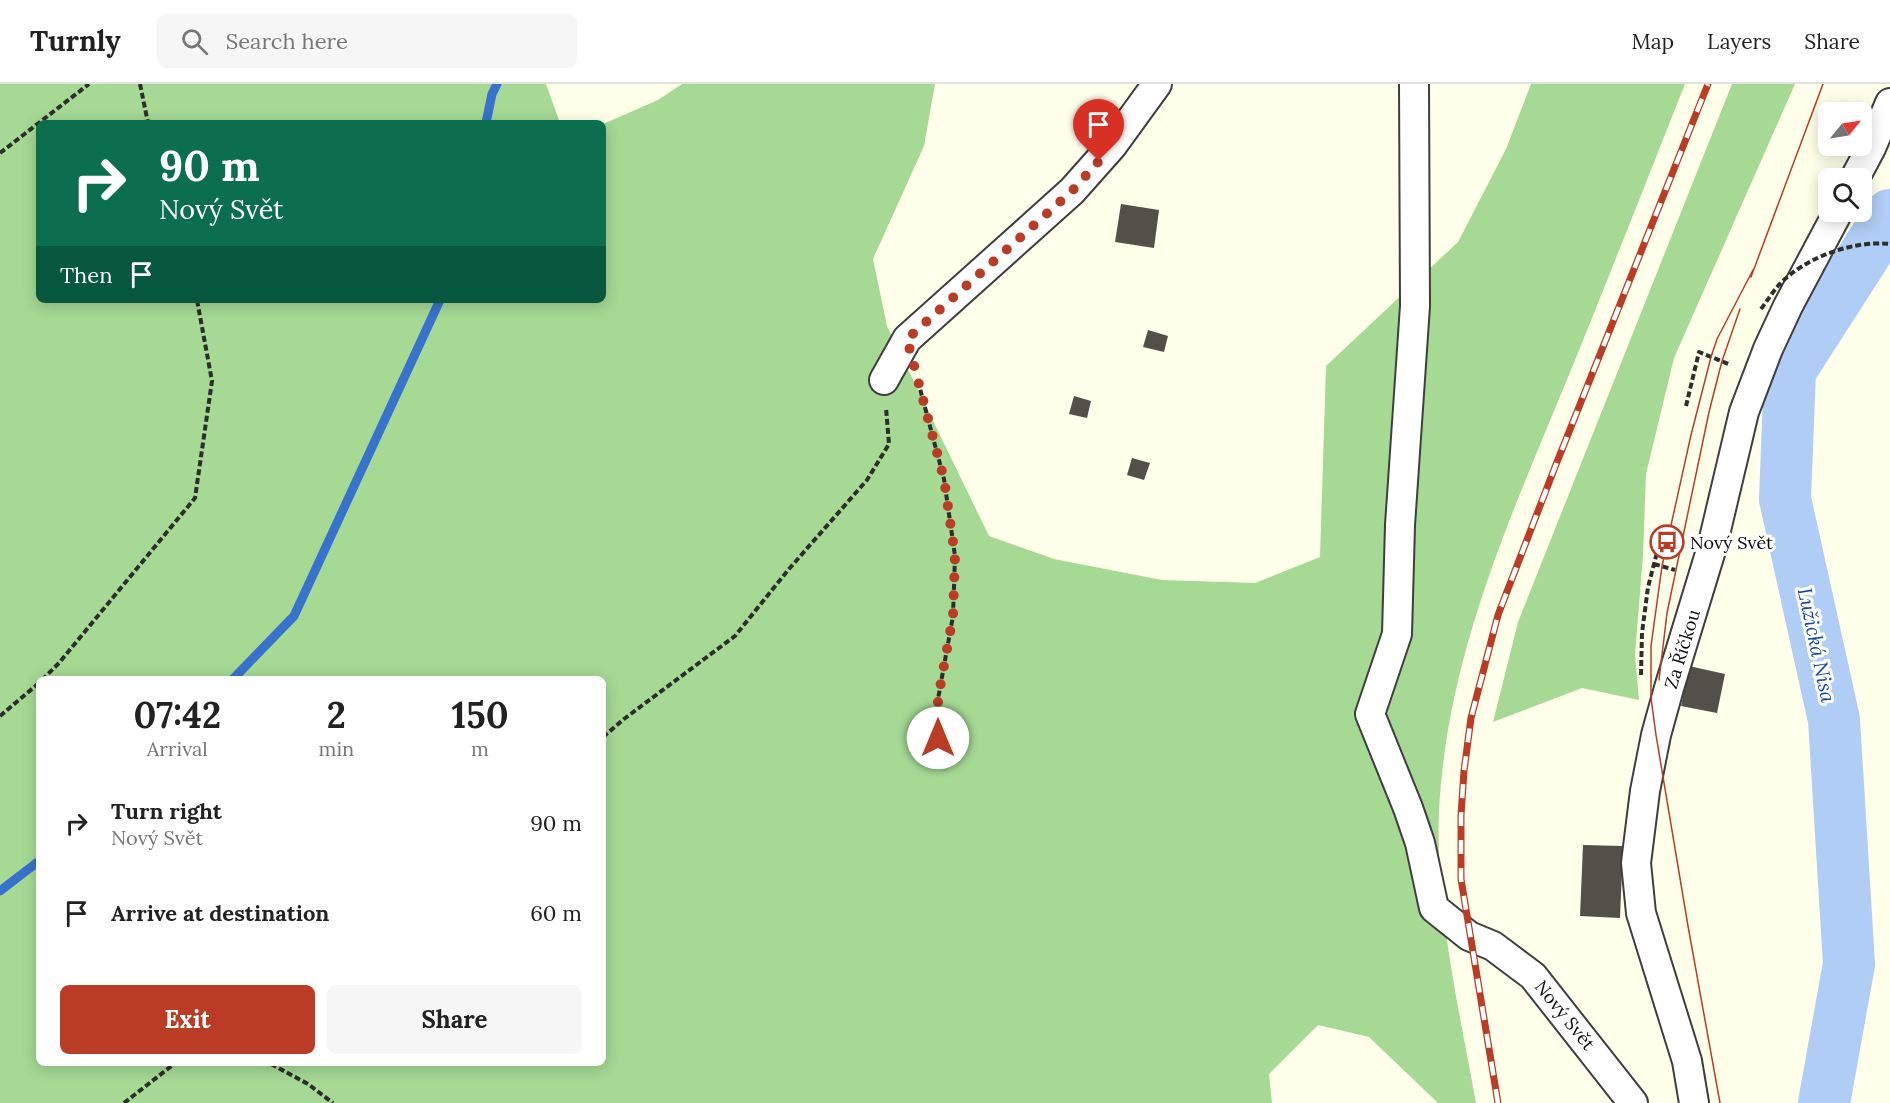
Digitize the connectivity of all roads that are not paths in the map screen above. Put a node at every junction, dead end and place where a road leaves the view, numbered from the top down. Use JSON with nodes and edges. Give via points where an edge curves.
{"nodes":[{"id":1,"x":1157,"y":84,"type":"edge"},
{"id":2,"x":1414,"y":84,"type":"edge"},
{"id":3,"x":1890,"y":103,"type":"edge"},
{"id":4,"x":1860,"y":168,"type":"edge"},
{"id":5,"x":1833,"y":222,"type":"edge"},
{"id":6,"x":884,"y":380,"type":"road end"},
{"id":7,"x":1633,"y":1103,"type":"edge"},
{"id":8,"x":1694,"y":1103,"type":"edge"}],
"edges":[{"from":1,"to":6,"type":"lane","via":[[1112,146],[1072,191],[907,339]]},
{"from":2,"to":7,"type":"lane","name":"Nový Svět","via":[[1415,306],[1397,634],[1370,714],[1420,843],[1434,908],[1469,936],[1492,946],[1533,976]]},
{"from":3,"to":4,"type":"lane"},
{"from":5,"to":8,"type":"lane","name":"Za Říčkou","via":[[1768,348],[1744,412],[1712,547],[1659,726],[1645,791],[1636,862],[1641,913],[1687,1061]]}]}
